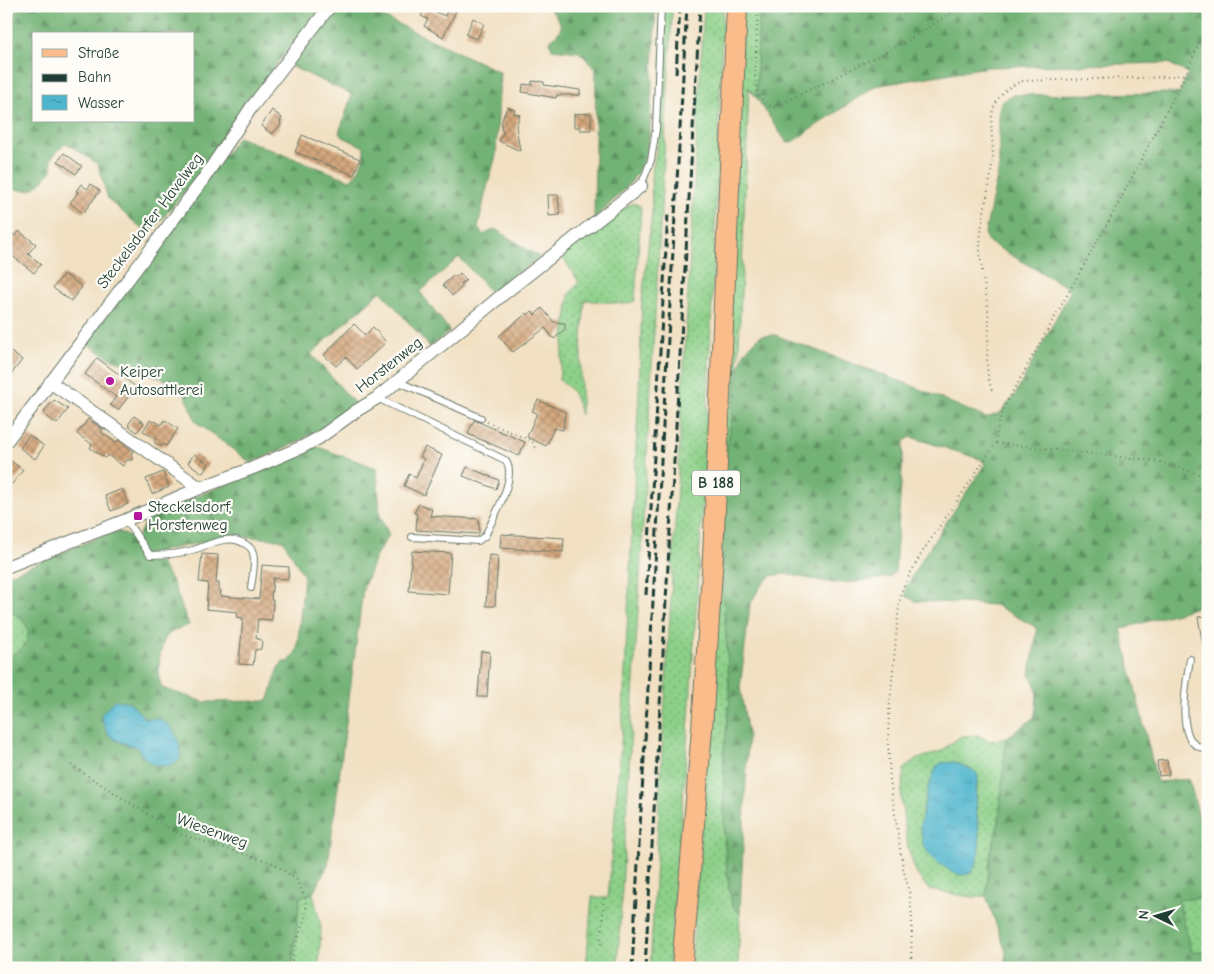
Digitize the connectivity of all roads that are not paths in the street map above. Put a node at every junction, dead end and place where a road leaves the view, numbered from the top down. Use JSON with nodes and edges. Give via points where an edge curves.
{"nodes":[{"id":1,"x":330,"y":6,"type":"edge"},
{"id":2,"x":661,"y":6,"type":"edge"},
{"id":3,"x":737,"y":6,"type":"edge"},
{"id":4,"x":642,"y":186,"type":"joint"},
{"id":5,"x":50,"y":382,"type":"junction"},
{"id":6,"x":398,"y":382,"type":"junction"},
{"id":7,"x":377,"y":398,"type":"junction"},
{"id":8,"x":481,"y":418,"type":"road end"},
{"id":9,"x":6,"y":442,"type":"edge"},
{"id":10,"x":200,"y":488,"type":"junction"},
{"id":11,"x":126,"y":520,"type":"junction"},
{"id":12,"x":412,"y":537,"type":"dead end"},
{"id":13,"x":6,"y":567,"type":"edge"},
{"id":14,"x":252,"y":588,"type":"dead end"},
{"id":15,"x":1190,"y":659,"type":"dead end"},
{"id":16,"x":1208,"y":748,"type":"edge"},
{"id":17,"x":682,"y":968,"type":"edge"}],
"edges":[{"from":1,"to":5,"type":"street","name":"Steckelsdorfer Havelweg"},
{"from":2,"to":4,"type":"lane","via":[[656,129],[651,160]]},
{"from":3,"to":17,"type":"main road","number":"B 188","via":[[713,565]]},
{"from":4,"to":6,"type":"street","name":"Horstenweg","via":[[500,296]]},
{"from":5,"to":9,"type":"street","name":"Steckelsdorfer Havelweg"},
{"from":5,"to":10,"type":"street"},
{"from":6,"to":7,"type":"street","name":"Horstenweg"},
{"from":6,"to":8,"type":"lane"},
{"from":7,"to":10,"type":"street","name":"Horstenweg","via":[[302,448]]},
{"from":7,"to":12,"type":"lane","via":[[505,460],[509,466],[509,480],[485,536],[478,541]]},
{"from":10,"to":11,"type":"street","name":"Horstenweg"},
{"from":11,"to":13,"type":"street","name":"Horstenweg"},
{"from":11,"to":14,"type":"lane","via":[[150,555],[192,550],[214,542],[242,542],[254,554]]},
{"from":15,"to":16,"type":"lane","via":[[1185,724],[1194,743]]}]}
